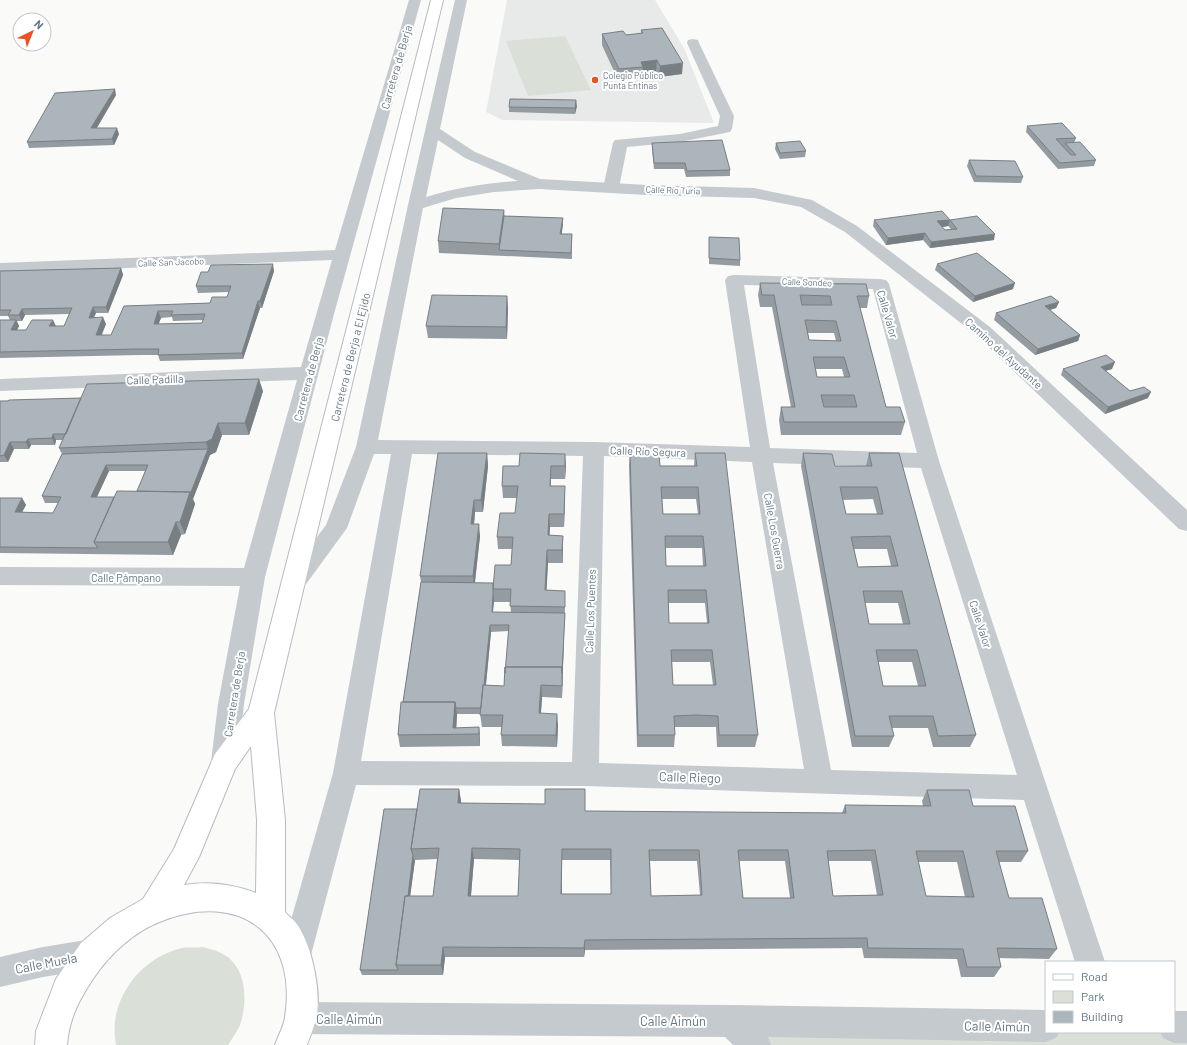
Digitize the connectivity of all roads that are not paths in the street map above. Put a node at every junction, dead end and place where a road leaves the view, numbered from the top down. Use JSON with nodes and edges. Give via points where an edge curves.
{"nodes":[{"id":1,"x":415,"y":0,"type":"edge"},
{"id":2,"x":437,"y":0,"type":"edge"},
{"id":3,"x":461,"y":0,"type":"edge"},
{"id":4,"x":693,"y":42,"type":"dead end"},
{"id":5,"x":433,"y":131,"type":"junction"},
{"id":6,"x":539,"y":184,"type":"junction"},
{"id":7,"x":611,"y":188,"type":"junction"},
{"id":8,"x":806,"y":203,"type":"joint"},
{"id":9,"x":416,"y":205,"type":"junction"},
{"id":10,"x":342,"y":255,"type":"junction"},
{"id":11,"x":0,"y":268,"type":"edge"},
{"id":12,"x":734,"y":280,"type":"joint"},
{"id":13,"x":880,"y":284,"type":"joint"},
{"id":14,"x":310,"y":373,"type":"junction"},
{"id":15,"x":0,"y":385,"type":"edge"},
{"id":16,"x":366,"y":447,"type":"junction"},
{"id":17,"x":404,"y":447,"type":"junction"},
{"id":18,"x":594,"y":449,"type":"junction"},
{"id":19,"x":761,"y":454,"type":"junction"},
{"id":20,"x":929,"y":461,"type":"junction"},
{"id":21,"x":1187,"y":523,"type":"edge"},
{"id":22,"x":0,"y":576,"type":"edge"},
{"id":23,"x":253,"y":577,"type":"junction"},
{"id":24,"x":293,"y":585,"type":"junction"},
{"id":25,"x":261,"y":714,"type":"junction"},
{"id":26,"x":224,"y":762,"type":"junction"},
{"id":27,"x":346,"y":773,"type":"junction"},
{"id":28,"x":585,"y":774,"type":"junction"},
{"id":29,"x":820,"y":782,"type":"junction"},
{"id":30,"x":1034,"y":788,"type":"junction"},
{"id":31,"x":152,"y":909,"type":"junction"},
{"id":32,"x":270,"y":918,"type":"junction"},
{"id":33,"x":92,"y":954,"type":"junction"},
{"id":34,"x":296,"y":955,"type":"junction"},
{"id":35,"x":1090,"y":961,"type":"edge"},
{"id":36,"x":0,"y":972,"type":"edge"},
{"id":37,"x":732,"y":1021,"type":"junction"},
{"id":38,"x":1045,"y":1026,"type":"edge"},
{"id":39,"x":1175,"y":1027,"type":"edge"},
{"id":40,"x":1187,"y":1027,"type":"edge"},
{"id":41,"x":296,"y":1032,"type":"edge"},
{"id":42,"x":51,"y":1045,"type":"edge"},
{"id":43,"x":755,"y":1045,"type":"edge"}],
"edges":[{"from":1,"to":10,"type":"street","name":"Carretera de Berja"},
{"from":2,"to":24,"type":"main road","name":"Carretera de Berja a El Ejido"},
{"from":3,"to":5,"type":"street"},
{"from":4,"to":7,"type":"street","via":[[727,116],[725,129],[680,138],[620,144]]},
{"from":5,"to":6,"type":"street","name":"Calle Río Turia","via":[[470,155]]},
{"from":5,"to":9,"type":"street"},
{"from":6,"to":7,"type":"street","name":"Calle Río Turia"},
{"from":6,"to":9,"type":"street","name":"Calle Río Turia","via":[[494,187],[454,194]]},
{"from":7,"to":8,"type":"street","name":"Calle Río Turia","via":[[754,192]]},
{"from":8,"to":21,"type":"street","name":"Camino del Ayudante","via":[[851,230],[983,331]]},
{"from":9,"to":16,"type":"street"},
{"from":10,"to":11,"type":"street","name":"Calle San Jacobo"},
{"from":10,"to":14,"type":"street","name":"Carretera de Berja"},
{"from":12,"to":13,"type":"street","name":"Calle Sondeo"},
{"from":12,"to":19,"type":"street","name":"Calle Los Guerra"},
{"from":13,"to":20,"type":"street","name":"Calle Valor"},
{"from":14,"to":15,"type":"street","name":"Calle Padilla"},
{"from":14,"to":23,"type":"street","name":"Carretera de Berja"},
{"from":16,"to":17,"type":"street","name":"Calle Río Segura"},
{"from":16,"to":24,"type":"street","via":[[336,528]]},
{"from":17,"to":18,"type":"street","name":"Calle Río Segura"},
{"from":17,"to":27,"type":"street"},
{"from":18,"to":19,"type":"street","name":"Calle Río Segura"},
{"from":18,"to":28,"type":"street","name":"Calle Los Puentes"},
{"from":19,"to":20,"type":"street","name":"Calle Río Segura"},
{"from":19,"to":29,"type":"street","name":"Calle Los Guerra"},
{"from":20,"to":30,"type":"street","name":"Calle Valor"},
{"from":22,"to":23,"type":"street","name":"Calle Pámpano"},
{"from":23,"to":26,"type":"street","name":"Carretera de Berja","via":[[231,704]]},
{"from":24,"to":25,"type":"main road","name":"Carretera de Berja a El Ejido"},
{"from":25,"to":26,"type":"main road","name":"Carretera de Berja a El Ejido"},
{"from":25,"to":32,"type":"main road","name":"Carretera de Berja a El Ejido","via":[[271,820]]},
{"from":26,"to":31,"type":"main road","name":"Carretera de Berja a El Ejido","via":[[185,857]]},
{"from":27,"to":28,"type":"street","name":"Calle Riego"},
{"from":27,"to":34,"type":"street"},
{"from":28,"to":29,"type":"street","name":"Calle Riego"},
{"from":29,"to":30,"type":"street","name":"Calle Riego"},
{"from":30,"to":35,"type":"street","name":"Calle Valor"},
{"from":31,"to":32,"type":"main road","via":[[185,899],[217,897],[246,903]]},
{"from":31,"to":33,"type":"main road","via":[[120,928]]},
{"from":32,"to":34,"type":"main road","via":[[286,934]]},
{"from":33,"to":36,"type":"street","name":"Calle Muela"},
{"from":33,"to":42,"type":"main road","via":[[67,990],[52,1031]]},
{"from":34,"to":41,"type":"main road","via":[[303,985]]},
{"from":37,"to":38,"type":"street","name":"Calle Aimún"},
{"from":37,"to":41,"type":"street","name":"Calle Aimún"},
{"from":37,"to":43,"type":"street"},
{"from":39,"to":40,"type":"street"}]}
